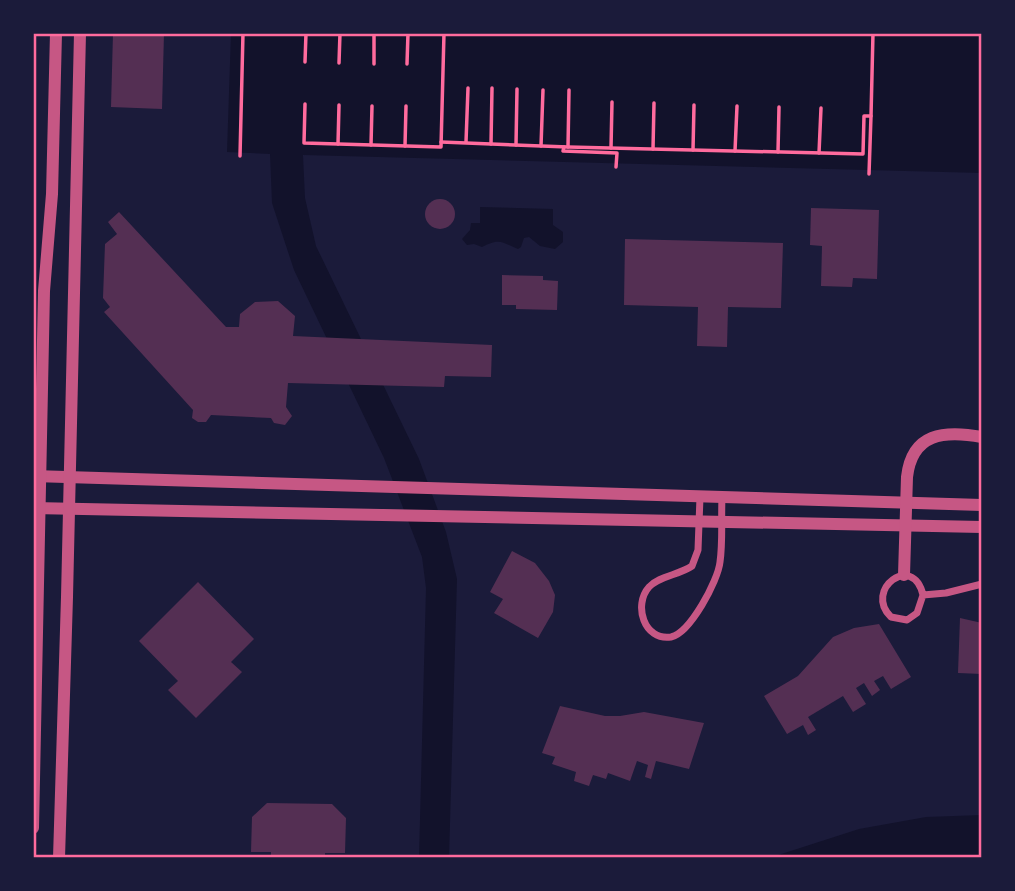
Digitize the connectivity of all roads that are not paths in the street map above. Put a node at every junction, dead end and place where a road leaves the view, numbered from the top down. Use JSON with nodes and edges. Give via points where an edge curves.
{"nodes":[{"id":1,"x":56,"y":33,"type":"edge"},
{"id":2,"x":80,"y":33,"type":"edge"},
{"id":3,"x":982,"y":437,"type":"edge"},
{"id":4,"x":37,"y":476,"type":"edge"},
{"id":5,"x":70,"y":477,"type":"junction"},
{"id":6,"x":700,"y":497,"type":"junction"},
{"id":7,"x":722,"y":497,"type":"junction"},
{"id":8,"x":908,"y":503,"type":"junction"},
{"id":9,"x":982,"y":505,"type":"edge"},
{"id":10,"x":36,"y":508,"type":"edge"},
{"id":11,"x":69,"y":510,"type":"junction"},
{"id":12,"x":699,"y":522,"type":"junction"},
{"id":13,"x":721,"y":522,"type":"junction"},
{"id":14,"x":906,"y":526,"type":"junction"},
{"id":15,"x":982,"y":527,"type":"edge"},
{"id":16,"x":904,"y":575,"type":"junction"},
{"id":17,"x":982,"y":584,"type":"edge"},
{"id":18,"x":923,"y":595,"type":"junction"},
{"id":19,"x":33,"y":828,"type":"edge"},
{"id":20,"x":59,"y":858,"type":"edge"}],
"edges":[{"from":1,"to":4,"type":"street"},
{"from":2,"to":5,"type":"street"},
{"from":3,"to":8,"type":"street","via":[[943,434],[925,440],[909,464]]},
{"from":4,"to":5,"type":"street"},
{"from":4,"to":10,"type":"street"},
{"from":5,"to":6,"type":"street"},
{"from":5,"to":11,"type":"street"},
{"from":6,"to":7,"type":"street"},
{"from":6,"to":12,"type":"street"},
{"from":7,"to":8,"type":"street"},
{"from":7,"to":13,"type":"street"},
{"from":8,"to":9,"type":"street"},
{"from":8,"to":14,"type":"street"},
{"from":10,"to":11,"type":"street"},
{"from":10,"to":19,"type":"street"},
{"from":11,"to":12,"type":"street"},
{"from":11,"to":20,"type":"street"},
{"from":12,"to":13,"type":"street"},
{"from":12,"to":13,"type":"street","via":[[692,566],[651,584],[641,599],[642,619],[654,634],[671,637],[692,621],[719,568]]},
{"from":13,"to":14,"type":"street"},
{"from":14,"to":15,"type":"street"},
{"from":14,"to":16,"type":"street"},
{"from":16,"to":18,"type":"street","via":[[916,581]]},
{"from":16,"to":18,"type":"street","via":[[885,588],[887,614],[907,620],[920,608]]},
{"from":17,"to":18,"type":"street"}]}
